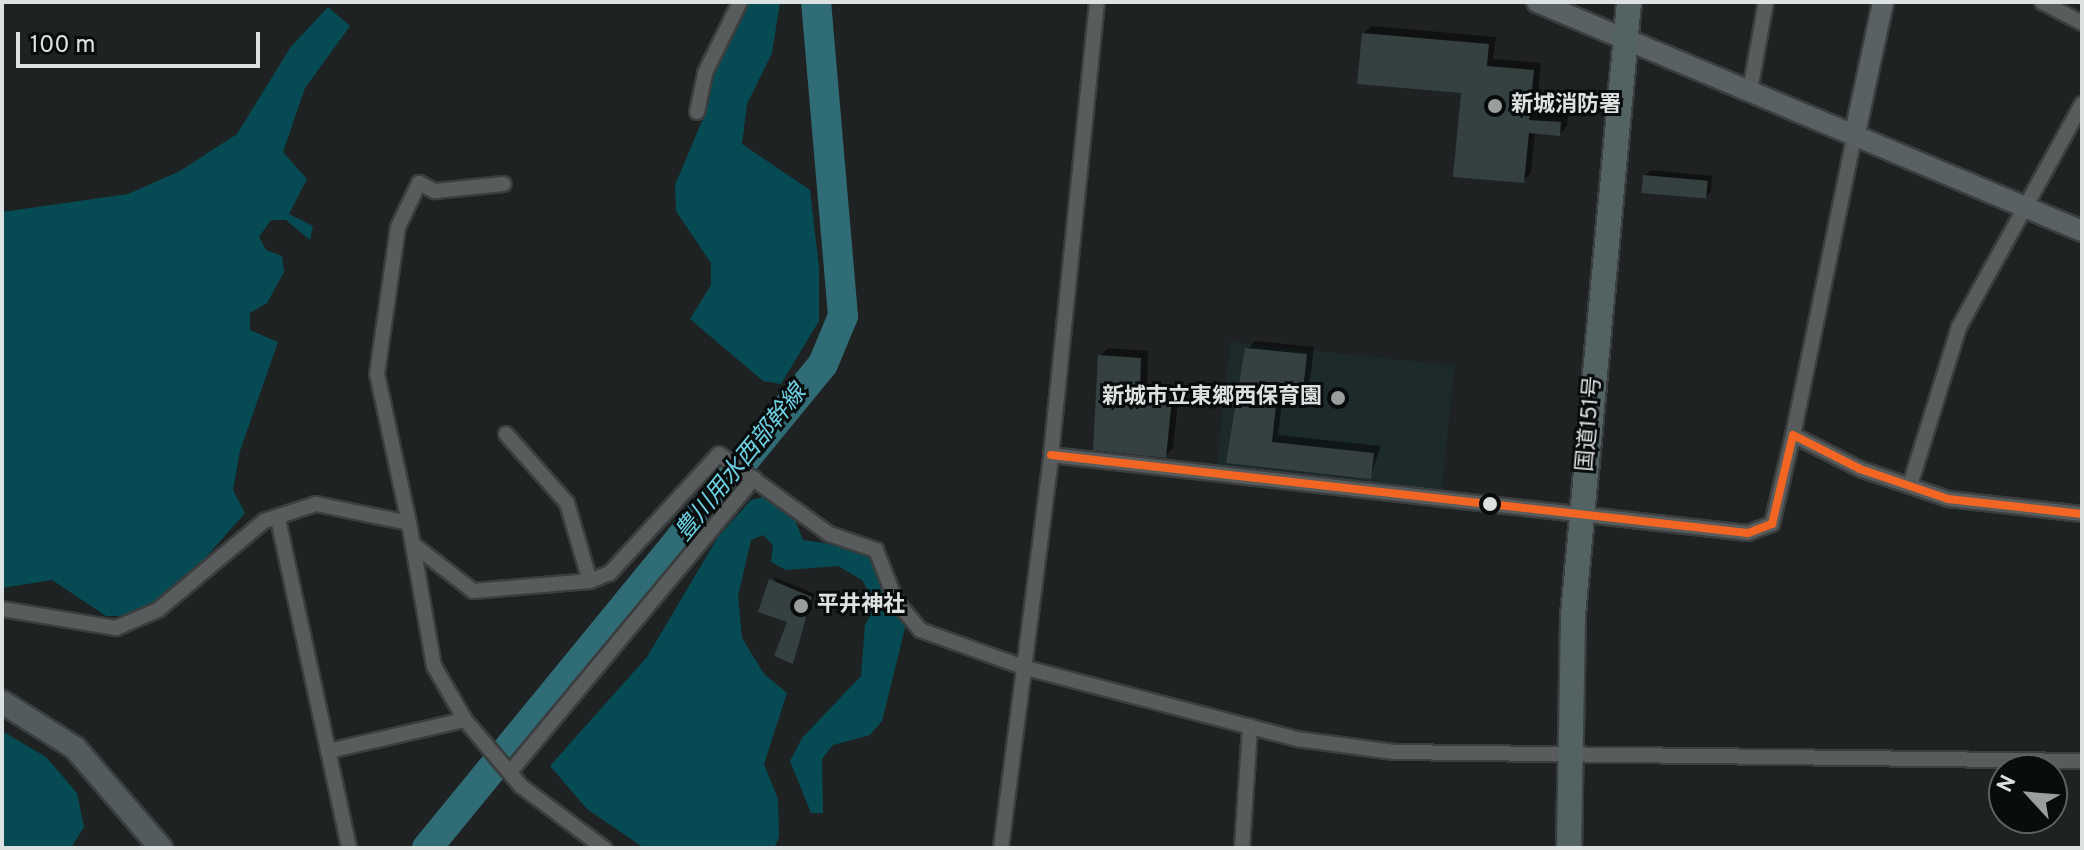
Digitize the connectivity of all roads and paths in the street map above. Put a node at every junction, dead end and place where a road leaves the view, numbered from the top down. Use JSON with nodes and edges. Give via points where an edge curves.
{"nodes":[{"id":1,"x":740,"y":2,"type":"edge"},
{"id":2,"x":1097,"y":2,"type":"edge"},
{"id":3,"x":1537,"y":2,"type":"edge"},
{"id":4,"x":1629,"y":2,"type":"edge"},
{"id":5,"x":1766,"y":2,"type":"edge"},
{"id":6,"x":1883,"y":2,"type":"edge"},
{"id":7,"x":2042,"y":2,"type":"edge"},
{"id":8,"x":2082,"y":23,"type":"edge"},
{"id":9,"x":1626,"y":38,"type":"junction"},
{"id":10,"x":1750,"y":90,"type":"junction"},
{"id":11,"x":2082,"y":104,"type":"edge"},
{"id":12,"x":697,"y":112,"type":"dead end"},
{"id":13,"x":1855,"y":133,"type":"junction"},
{"id":14,"x":504,"y":184,"type":"dead end"},
{"id":15,"x":2028,"y":205,"type":"junction"},
{"id":16,"x":2082,"y":231,"type":"edge"},
{"id":17,"x":506,"y":434,"type":"dead end"},
{"id":18,"x":1793,"y":435,"type":"junction"},
{"id":19,"x":1051,"y":455,"type":"junction"},
{"id":20,"x":751,"y":476,"type":"junction"},
{"id":21,"x":1911,"y":482,"type":"junction"},
{"id":22,"x":2082,"y":514,"type":"edge"},
{"id":23,"x":1582,"y":515,"type":"junction"},
{"id":24,"x":278,"y":519,"type":"junction"},
{"id":25,"x":409,"y":523,"type":"junction"},
{"id":26,"x":414,"y":545,"type":"junction"},
{"id":27,"x":590,"y":581,"type":"junction"},
{"id":28,"x":2,"y":609,"type":"edge"},
{"id":29,"x":1026,"y":668,"type":"junction"},
{"id":30,"x":2,"y":702,"type":"edge"},
{"id":31,"x":465,"y":720,"type":"junction"},
{"id":32,"x":1250,"y":726,"type":"junction"},
{"id":33,"x":1568,"y":749,"type":"junction"},
{"id":34,"x":328,"y":751,"type":"junction"},
{"id":35,"x":2082,"y":761,"type":"edge"},
{"id":36,"x":508,"y":769,"type":"junction"},
{"id":37,"x":161,"y":848,"type":"edge"},
{"id":38,"x":349,"y":848,"type":"edge"},
{"id":39,"x":604,"y":848,"type":"edge"},
{"id":40,"x":1001,"y":848,"type":"edge"},
{"id":41,"x":1242,"y":848,"type":"edge"},
{"id":42,"x":1569,"y":848,"type":"edge"}],
"edges":[{"from":1,"to":12,"type":"street","via":[[705,73]]},
{"from":2,"to":19,"type":"street"},
{"from":3,"to":9,"type":"street"},
{"from":4,"to":9,"type":"highway","name":"国道151号"},
{"from":5,"to":10,"type":"street"},
{"from":6,"to":13,"type":"street"},
{"from":7,"to":8,"type":"street"},
{"from":9,"to":10,"type":"street"},
{"from":9,"to":23,"type":"highway","name":"国道151号"},
{"from":10,"to":13,"type":"street"},
{"from":11,"to":15,"type":"street"},
{"from":13,"to":15,"type":"street"},
{"from":13,"to":18,"type":"street"},
{"from":14,"to":25,"type":"street","via":[[435,191],[419,183],[398,227],[377,374]]},
{"from":15,"to":16,"type":"street"},
{"from":15,"to":21,"type":"street","via":[[1959,327]]},
{"from":17,"to":27,"type":"street","via":[[567,503]]},
{"from":18,"to":21,"type":"street","via":[[1860,469]]},
{"from":18,"to":23,"type":"street","via":[[1777,512],[1766,531]]},
{"from":19,"to":23,"type":"street"},
{"from":19,"to":29,"type":"street"},
{"from":20,"to":27,"type":"street","via":[[719,454],[610,573]]},
{"from":20,"to":29,"type":"street","via":[[829,534],[876,550],[896,601],[920,630]]},
{"from":20,"to":36,"type":"street"},
{"from":21,"to":22,"type":"street","via":[[1968,504]]},
{"from":23,"to":33,"type":"highway","name":"国道151号"},
{"from":24,"to":25,"type":"street","via":[[316,504]]},
{"from":24,"to":28,"type":"street","via":[[253,525],[136,623],[92,626]]},
{"from":24,"to":34,"type":"street"},
{"from":25,"to":26,"type":"street"},
{"from":26,"to":27,"type":"street","via":[[473,591]]},
{"from":26,"to":31,"type":"street","via":[[434,666]]},
{"from":29,"to":32,"type":"street"},
{"from":29,"to":40,"type":"street"},
{"from":30,"to":37,"type":"main road","via":[[75,748]]},
{"from":31,"to":34,"type":"street"},
{"from":31,"to":36,"type":"street"},
{"from":32,"to":33,"type":"street","via":[[1350,749]]},
{"from":32,"to":41,"type":"street"},
{"from":33,"to":35,"type":"street"},
{"from":33,"to":42,"type":"highway","name":"国道151号"},
{"from":34,"to":38,"type":"street"},
{"from":36,"to":39,"type":"street"}]}
